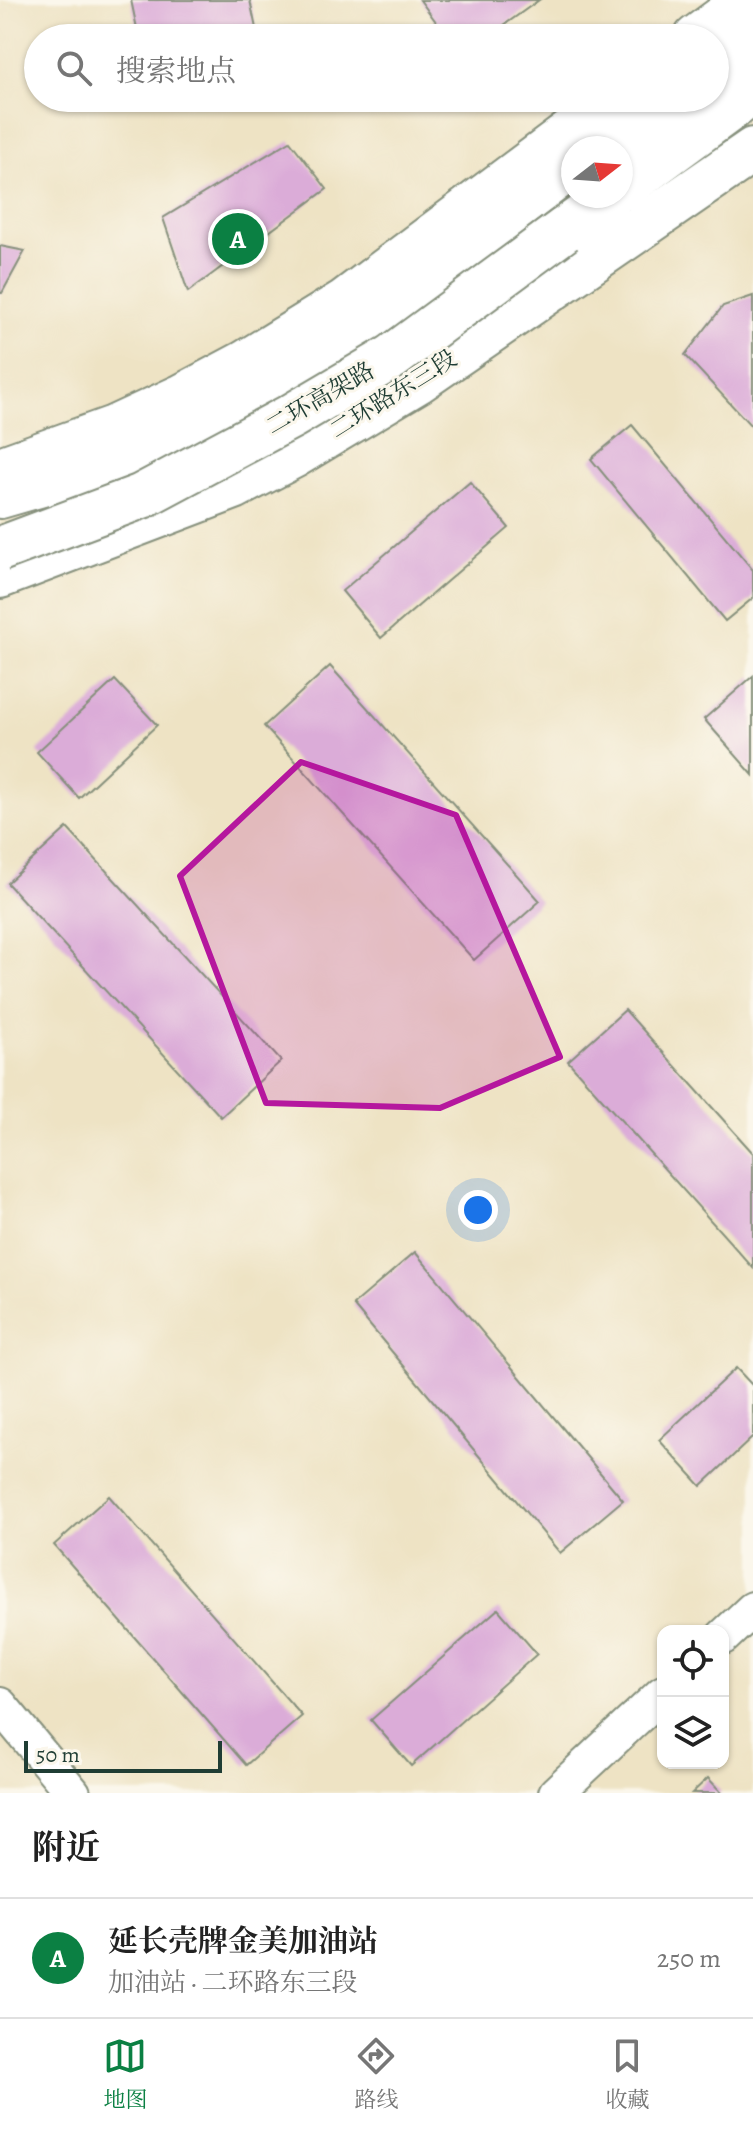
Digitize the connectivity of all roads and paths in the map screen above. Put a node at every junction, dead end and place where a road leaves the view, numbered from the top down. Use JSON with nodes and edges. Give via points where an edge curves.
{"nodes":[{"id":1,"x":748,"y":0,"type":"edge"},
{"id":2,"x":753,"y":13,"type":"edge"},
{"id":3,"x":715,"y":24,"type":"edge"},
{"id":4,"x":753,"y":28,"type":"edge"},
{"id":5,"x":729,"y":46,"type":"edge"},
{"id":6,"x":753,"y":59,"type":"edge"},
{"id":7,"x":729,"y":74,"type":"edge"},
{"id":8,"x":753,"y":92,"type":"edge"},
{"id":9,"x":729,"y":110,"type":"edge"},
{"id":10,"x":597,"y":112,"type":"edge"},
{"id":11,"x":663,"y":112,"type":"edge"},
{"id":12,"x":669,"y":112,"type":"edge"},
{"id":13,"x":678,"y":112,"type":"edge"},
{"id":14,"x":726,"y":112,"type":"edge"},
{"id":15,"x":618,"y":136,"type":"edge"},
{"id":16,"x":632,"y":136,"type":"edge"},
{"id":17,"x":753,"y":150,"type":"edge"},
{"id":18,"x":633,"y":161,"type":"edge"},
{"id":19,"x":633,"y":180,"type":"edge"},
{"id":20,"x":555,"y":182,"type":"edge"},
{"id":21,"x":587,"y":208,"type":"edge"},
{"id":22,"x":594,"y":208,"type":"edge"},
{"id":23,"x":564,"y":230,"type":"junction"},
{"id":24,"x":0,"y":469,"type":"edge"},
{"id":25,"x":0,"y":496,"type":"edge"},
{"id":26,"x":0,"y":549,"type":"edge"},
{"id":27,"x":0,"y":576,"type":"edge"},
{"id":28,"x":753,"y":1609,"type":"edge"},
{"id":29,"x":729,"y":1631,"type":"edge"},
{"id":30,"x":659,"y":1697,"type":"edge"},
{"id":31,"x":0,"y":1705,"type":"edge"},
{"id":32,"x":73,"y":1793,"type":"edge"},
{"id":33,"x":556,"y":1793,"type":"edge"}],
"edges":[{"from":1,"to":2,"type":"street"},
{"from":1,"to":3,"type":"main road"},
{"from":4,"to":5,"type":"main road"},
{"from":6,"to":7,"type":"street"},
{"from":8,"to":9,"type":"main road"},
{"from":10,"to":24,"type":"main road","via":[[344,302],[245,363],[114,428]]},
{"from":11,"to":15,"type":"main road"},
{"from":12,"to":16,"type":"street"},
{"from":13,"to":18,"type":"street"},
{"from":14,"to":19,"type":"main road"},
{"from":17,"to":27,"type":"main road","name":"二环路东三段","via":[[418,381],[295,455],[234,487]]},
{"from":20,"to":25,"type":"main road","name":"二环高架路","via":[[352,333],[263,387],[172,436],[97,468]]},
{"from":21,"to":23,"type":"street"},
{"from":22,"to":23,"type":"main road","name":"二环高架路"},
{"from":23,"to":26,"type":"main road","name":"二环高架路","bridge":true,"via":[[392,357],[292,416],[142,496]]},
{"from":28,"to":29,"type":"street"},
{"from":30,"to":33,"type":"street"},
{"from":31,"to":32,"type":"street"}]}
